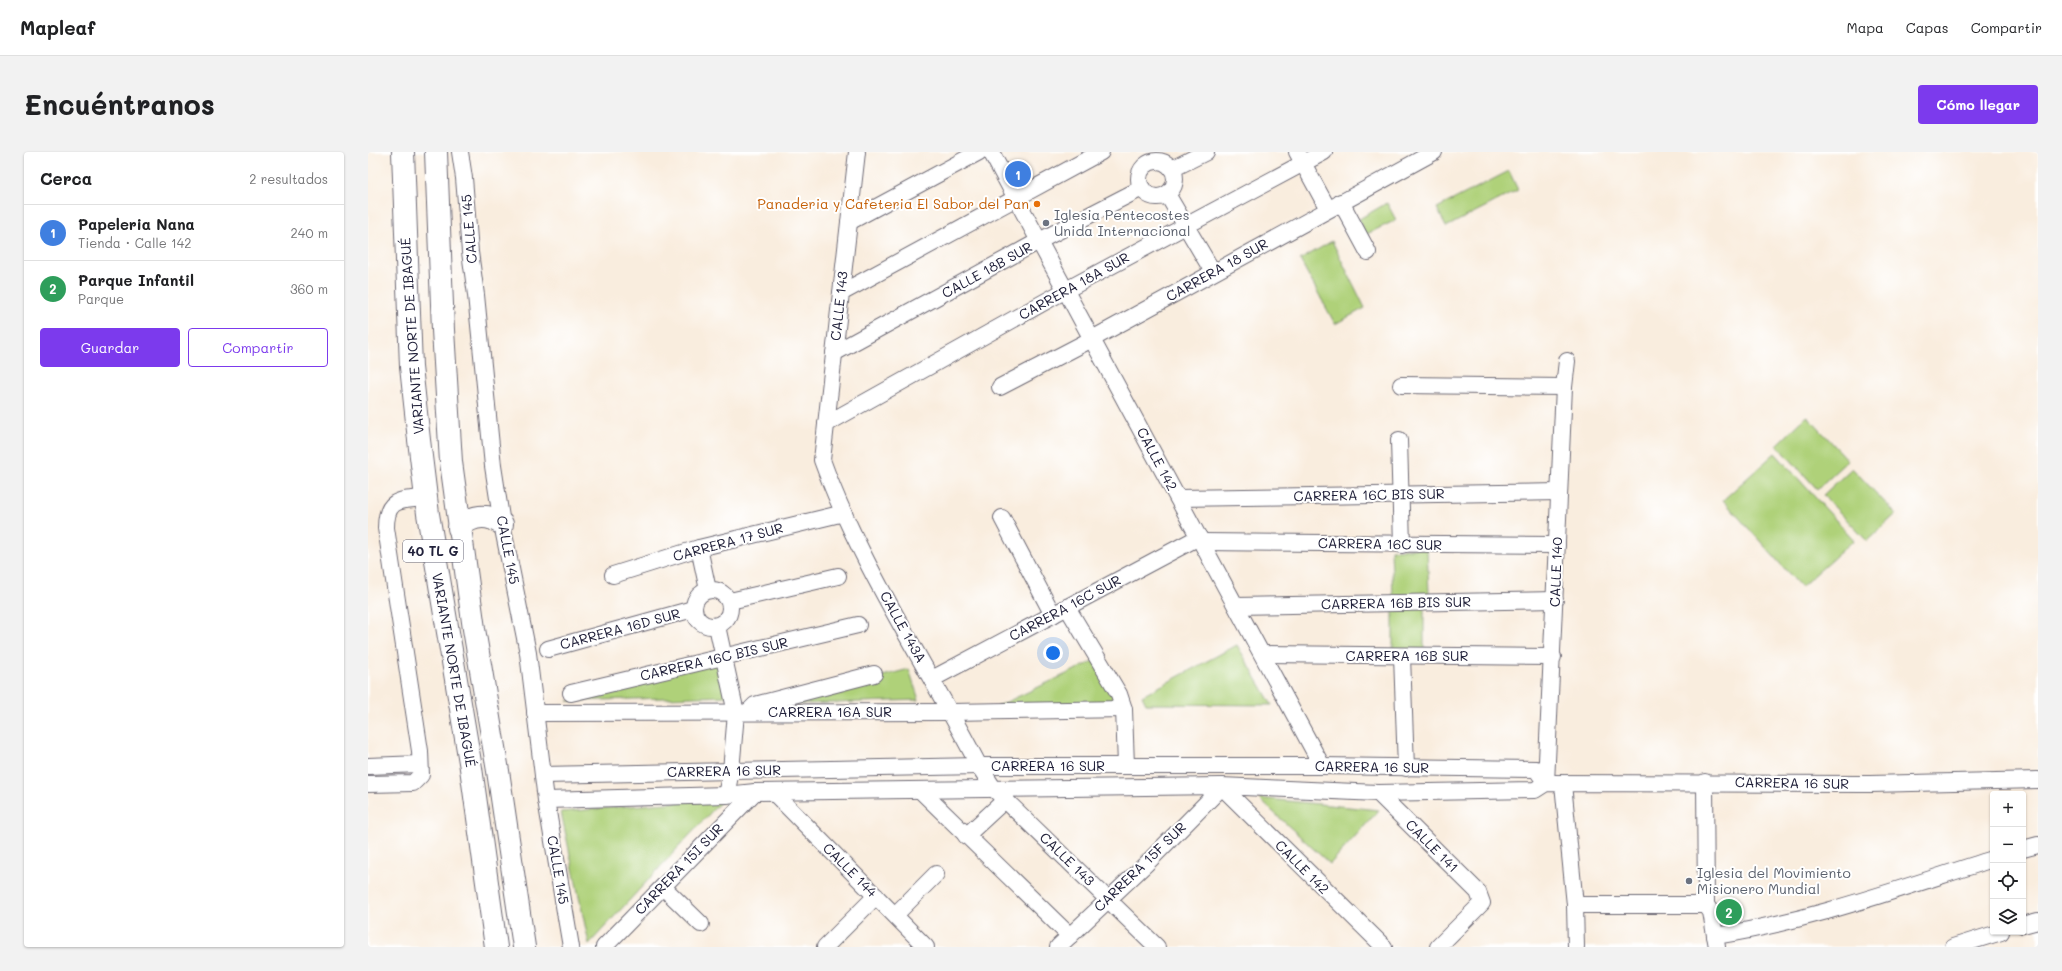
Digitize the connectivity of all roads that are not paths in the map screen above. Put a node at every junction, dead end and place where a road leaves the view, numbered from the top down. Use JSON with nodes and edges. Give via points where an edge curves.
{"nodes":[{"id":1,"x":403,"y":152,"type":"edge"},
{"id":2,"x":436,"y":152,"type":"edge"},
{"id":3,"x":460,"y":152,"type":"edge"},
{"id":4,"x":856,"y":152,"type":"edge"},
{"id":5,"x":979,"y":152,"type":"edge"},
{"id":6,"x":990,"y":152,"type":"edge"},
{"id":7,"x":1101,"y":152,"type":"edge"},
{"id":8,"x":1206,"y":152,"type":"edge"},
{"id":9,"x":1324,"y":152,"type":"edge"},
{"id":10,"x":1434,"y":152,"type":"edge"},
{"id":11,"x":1144,"y":158,"type":"edge"},
{"id":12,"x":1300,"y":158,"type":"edge"},
{"id":13,"x":1172,"y":169,"type":"junction"},
{"id":14,"x":1142,"y":188,"type":"junction"},
{"id":15,"x":1166,"y":194,"type":"junction"},
{"id":16,"x":1015,"y":197,"type":"junction"},
{"id":17,"x":1334,"y":206,"type":"junction"},
{"id":18,"x":849,"y":222,"type":"junction"},
{"id":19,"x":1186,"y":226,"type":"junction"},
{"id":20,"x":1039,"y":241,"type":"junction"},
{"id":21,"x":1368,"y":252,"type":"dead end"},
{"id":22,"x":1213,"y":272,"type":"junction"},
{"id":23,"x":1066,"y":290,"type":"junction"},
{"id":24,"x":841,"y":293,"type":"junction"},
{"id":25,"x":1092,"y":339,"type":"junction"},
{"id":26,"x":834,"y":353,"type":"junction"},
{"id":27,"x":1567,"y":361,"type":"dead end"},
{"id":28,"x":1401,"y":385,"type":"dead end"},
{"id":29,"x":1000,"y":387,"type":"dead end"},
{"id":30,"x":1564,"y":387,"type":"junction"},
{"id":31,"x":826,"y":424,"type":"junction"},
{"id":32,"x":1399,"y":440,"type":"dead end"},
{"id":33,"x":822,"y":460,"type":"joint"},
{"id":34,"x":1559,"y":492,"type":"junction"},
{"id":35,"x":1400,"y":495,"type":"junction"},
{"id":36,"x":426,"y":498,"type":"junction"},
{"id":37,"x":1178,"y":498,"type":"junction"},
{"id":38,"x":844,"y":513,"type":"junction"},
{"id":39,"x":1002,"y":518,"type":"dead end"},
{"id":40,"x":502,"y":524,"type":"junction"},
{"id":41,"x":459,"y":528,"type":"junction"},
{"id":42,"x":1200,"y":540,"type":"junction"},
{"id":43,"x":1402,"y":545,"type":"junction"},
{"id":44,"x":1557,"y":545,"type":"junction"},
{"id":45,"x":699,"y":548,"type":"junction"},
{"id":46,"x":613,"y":575,"type":"dead end"},
{"id":47,"x":838,"y":576,"type":"dead end"},
{"id":48,"x":708,"y":590,"type":"junction"},
{"id":49,"x":1555,"y":600,"type":"junction"},
{"id":50,"x":730,"y":602,"type":"junction"},
{"id":51,"x":1236,"y":606,"type":"junction"},
{"id":52,"x":1067,"y":607,"type":"junction"},
{"id":53,"x":693,"y":609,"type":"junction"},
{"id":54,"x":1052,"y":615,"type":"junction"},
{"id":55,"x":858,"y":625,"type":"dead end"},
{"id":56,"x":717,"y":626,"type":"junction"},
{"id":57,"x":548,"y":649,"type":"dead end"},
{"id":58,"x":1262,"y":654,"type":"junction"},
{"id":59,"x":725,"y":656,"type":"junction"},
{"id":60,"x":1402,"y":656,"type":"junction"},
{"id":61,"x":1553,"y":657,"type":"junction"},
{"id":62,"x":874,"y":674,"type":"dead end"},
{"id":63,"x":932,"y":679,"type":"junction"},
{"id":64,"x":570,"y":693,"type":"dead end"},
{"id":65,"x":1124,"y":710,"type":"junction"},
{"id":66,"x":951,"y":712,"type":"junction"},
{"id":67,"x":535,"y":713,"type":"junction"},
{"id":68,"x":742,"y":713,"type":"junction"},
{"id":69,"x":420,"y":764,"type":"junction"},
{"id":70,"x":368,"y":766,"type":"edge"},
{"id":71,"x":979,"y":766,"type":"junction"},
{"id":72,"x":1126,"y":766,"type":"junction"},
{"id":73,"x":1322,"y":766,"type":"junction"},
{"id":74,"x":1406,"y":768,"type":"junction"},
{"id":75,"x":731,"y":771,"type":"junction"},
{"id":76,"x":543,"y":775,"type":"junction"},
{"id":77,"x":2038,"y":780,"type":"edge"},
{"id":78,"x":1706,"y":782,"type":"junction"},
{"id":79,"x":1546,"y":783,"type":"junction"},
{"id":80,"x":368,"y":784,"type":"edge"},
{"id":81,"x":1563,"y":784,"type":"junction"},
{"id":82,"x":1221,"y":787,"type":"junction"},
{"id":83,"x":920,"y":790,"type":"junction"},
{"id":84,"x":754,"y":792,"type":"junction"},
{"id":85,"x":773,"y":792,"type":"junction"},
{"id":86,"x":1378,"y":793,"type":"junction"},
{"id":87,"x":1000,"y":794,"type":"junction"},
{"id":88,"x":726,"y":795,"type":"junction"},
{"id":89,"x":546,"y":800,"type":"junction"},
{"id":90,"x":966,"y":836,"type":"junction"},
{"id":91,"x":2038,"y":845,"type":"edge"},
{"id":92,"x":2026,"y":848,"type":"edge"},
{"id":93,"x":1990,"y":860,"type":"edge"},
{"id":94,"x":936,"y":874,"type":"dead end"},
{"id":95,"x":662,"y":887,"type":"junction"},
{"id":96,"x":876,"y":896,"type":"junction"},
{"id":97,"x":1108,"y":899,"type":"junction"},
{"id":98,"x":1575,"y":905,"type":"junction"},
{"id":99,"x":1706,"y":905,"type":"junction"},
{"id":100,"x":895,"y":915,"type":"junction"},
{"id":101,"x":2038,"y":921,"type":"edge"},
{"id":102,"x":701,"y":924,"type":"dead end"},
{"id":103,"x":2026,"y":924,"type":"edge"},
{"id":104,"x":1991,"y":935,"type":"edge"},
{"id":105,"x":1070,"y":936,"type":"junction"},
{"id":106,"x":1716,"y":942,"type":"edge"},
{"id":107,"x":496,"y":947,"type":"edge"},
{"id":108,"x":524,"y":947,"type":"edge"},
{"id":109,"x":571,"y":947,"type":"edge"},
{"id":110,"x":604,"y":947,"type":"edge"},
{"id":111,"x":826,"y":947,"type":"edge"},
{"id":112,"x":926,"y":947,"type":"edge"},
{"id":113,"x":1058,"y":947,"type":"edge"},
{"id":114,"x":1157,"y":947,"type":"edge"},
{"id":115,"x":1384,"y":947,"type":"edge"},
{"id":116,"x":1438,"y":947,"type":"edge"},
{"id":117,"x":1576,"y":947,"type":"edge"},
{"id":118,"x":1953,"y":947,"type":"edge"}],
"edges":[{"from":1,"to":36,"type":"highway","name":"VARIANTE NORTE DE IBAGUÉ","number":"40 TL G","via":[[411,367]]},
{"from":2,"to":41,"type":"highway","name":"VARIANTE NORTE DE IBAGUÉ","number":"40 TL G","via":[[451,462]]},
{"from":3,"to":40,"type":"street","name":"CALLE 145","via":[[493,466]]},
{"from":4,"to":18,"type":"street","name":"CALLE 143"},
{"from":5,"to":18,"type":"street"},
{"from":6,"to":16,"type":"street","name":"CALLE 142"},
{"from":7,"to":16,"type":"street"},
{"from":8,"to":13,"type":"street"},
{"from":9,"to":12,"type":"street","name":"CARRERA 18A SUR"},
{"from":10,"to":17,"type":"street","name":"CARRERA 18 SUR"},
{"from":11,"to":13,"type":"street","via":[[1161,161]]},
{"from":11,"to":14,"type":"street","via":[[1140,175]]},
{"from":12,"to":17,"type":"street"},
{"from":12,"to":19,"type":"street","name":"CARRERA 18A SUR"},
{"from":13,"to":15,"type":"street","via":[[1174,183]]},
{"from":14,"to":15,"type":"street","via":[[1153,196]]},
{"from":14,"to":20,"type":"street","name":"CALLE 18B SUR"},
{"from":15,"to":19,"type":"street"},
{"from":16,"to":20,"type":"street","name":"CALLE 142"},
{"from":16,"to":24,"type":"street"},
{"from":17,"to":21,"type":"street"},
{"from":17,"to":22,"type":"street","name":"CARRERA 18 SUR"},
{"from":18,"to":24,"type":"street","name":"CALLE 143"},
{"from":19,"to":22,"type":"street"},
{"from":19,"to":23,"type":"street","name":"CARRERA 18A SUR"},
{"from":20,"to":23,"type":"street","name":"CALLE 142"},
{"from":20,"to":26,"type":"street","name":"CALLE 18B SUR"},
{"from":22,"to":25,"type":"street","name":"CARRERA 18 SUR"},
{"from":23,"to":25,"type":"street","name":"CALLE 142"},
{"from":23,"to":31,"type":"street","name":"CARRERA 18A SUR"},
{"from":24,"to":26,"type":"street","name":"CALLE 143"},
{"from":25,"to":29,"type":"street","name":"CARRERA 18 SUR"},
{"from":25,"to":37,"type":"street","name":"CALLE 142"},
{"from":26,"to":31,"type":"street","name":"CALLE 143"},
{"from":27,"to":30,"type":"street","name":"CALLE 140"},
{"from":28,"to":30,"type":"street"},
{"from":30,"to":34,"type":"street","name":"CALLE 140"},
{"from":31,"to":33,"type":"street","name":"CALLE 143"},
{"from":32,"to":35,"type":"street"},
{"from":33,"to":38,"type":"street","name":"CALLE 143A"},
{"from":34,"to":35,"type":"street","name":"CARRERA 16C BIS SUR"},
{"from":34,"to":44,"type":"street","name":"CALLE 140"},
{"from":35,"to":37,"type":"street","name":"CARRERA 16C BIS SUR"},
{"from":35,"to":43,"type":"street"},
{"from":36,"to":69,"type":"street","via":[[399,501],[390,506],[386,513],[386,528]]},
{"from":36,"to":107,"type":"highway","name":"VARIANTE NORTE DE IBAGUÉ","number":"40 TL G","via":[[471,768]]},
{"from":37,"to":42,"type":"street","name":"CALLE 142"},
{"from":38,"to":45,"type":"street","name":"CARRERA 17 SUR"},
{"from":38,"to":63,"type":"street","name":"CALLE 143A"},
{"from":39,"to":54,"type":"street"},
{"from":40,"to":41,"type":"highway","via":[[482,516],[466,521]]},
{"from":40,"to":67,"type":"street","name":"CALLE 145","via":[[528,653]]},
{"from":41,"to":108,"type":"highway","name":"VARIANTE NORTE DE IBAGUÉ","number":"40 TL G"},
{"from":42,"to":43,"type":"street","name":"CARRERA 16C SUR"},
{"from":42,"to":51,"type":"street","name":"CALLE 142"},
{"from":42,"to":52,"type":"street","name":"CARRERA 16C SUR"},
{"from":43,"to":44,"type":"street","name":"CARRERA 16C SUR"},
{"from":44,"to":49,"type":"street","name":"CALLE 140"},
{"from":45,"to":46,"type":"street","name":"CARRERA 17 SUR"},
{"from":45,"to":48,"type":"street"},
{"from":47,"to":50,"type":"street"},
{"from":48,"to":50,"type":"street","via":[[714,589],[724,593]]},
{"from":48,"to":53,"type":"street","via":[[703,591],[696,599]]},
{"from":49,"to":51,"type":"street","name":"CARRERA 16B BIS SUR"},
{"from":49,"to":61,"type":"street","name":"CALLE 140"},
{"from":50,"to":56,"type":"street","via":[[731,612],[726,621]]},
{"from":51,"to":58,"type":"street","name":"CALLE 142"},
{"from":52,"to":54,"type":"street","name":"CARRERA 16C SUR"},
{"from":52,"to":65,"type":"street","via":[[1119,694]]},
{"from":53,"to":56,"type":"street","via":[[697,619],[705,626]]},
{"from":53,"to":57,"type":"street","name":"CARRERA 16D SUR"},
{"from":54,"to":63,"type":"street","name":"CARRERA 16C SUR"},
{"from":55,"to":59,"type":"street","name":"CARRERA 16C BIS SUR"},
{"from":56,"to":59,"type":"street"},
{"from":58,"to":60,"type":"street","name":"CARRERA 16B SUR"},
{"from":58,"to":73,"type":"street","name":"CALLE 142"},
{"from":59,"to":64,"type":"street","name":"CARRERA 16C BIS SUR"},
{"from":59,"to":68,"type":"street"},
{"from":60,"to":61,"type":"street","name":"CARRERA 16B SUR"},
{"from":60,"to":74,"type":"street"},
{"from":61,"to":79,"type":"street","name":"CALLE 140"},
{"from":62,"to":68,"type":"street","via":[[755,705]]},
{"from":63,"to":66,"type":"street","name":"CALLE 143A"},
{"from":65,"to":66,"type":"street","name":"CARRERA 16A SUR"},
{"from":65,"to":72,"type":"street"},
{"from":66,"to":68,"type":"street","name":"CARRERA 16A SUR"},
{"from":66,"to":71,"type":"street","name":"CALLE 143A"},
{"from":67,"to":68,"type":"street","name":"CARRERA 16A SUR"},
{"from":67,"to":76,"type":"street","name":"CALLE 145"},
{"from":68,"to":75,"type":"street"},
{"from":69,"to":70,"type":"street"},
{"from":69,"to":80,"type":"street","via":[[421,775],[413,783]]},
{"from":71,"to":72,"type":"street","name":"CARRERA 16 SUR"},
{"from":71,"to":75,"type":"street","name":"CARRERA 16 SUR"},
{"from":71,"to":87,"type":"street","name":"CALLE 143A"},
{"from":72,"to":73,"type":"street","name":"CARRERA 16 SUR"},
{"from":73,"to":74,"type":"street","name":"CARRERA 16 SUR"},
{"from":74,"to":79,"type":"street","name":"CARRERA 16 SUR","via":[[1536,769]]},
{"from":75,"to":76,"type":"street","name":"CARRERA 16 SUR"},
{"from":75,"to":88,"type":"street"},
{"from":76,"to":89,"type":"street","name":"CALLE 145"},
{"from":77,"to":78,"type":"street","name":"CARRERA 16 SUR","via":[[1870,784]]},
{"from":78,"to":81,"type":"street","name":"CARRERA 16 SUR"},
{"from":78,"to":99,"type":"street"},
{"from":79,"to":81,"type":"street","name":"CARRERA 16 SUR"},
{"from":79,"to":86,"type":"street","name":"CARRERA 16 SUR","via":[[1535,790]]},
{"from":81,"to":98,"type":"street"},
{"from":82,"to":86,"type":"street","name":"CARRERA 16 SUR"},
{"from":82,"to":87,"type":"street","name":"CARRERA 16 SUR"},
{"from":82,"to":97,"type":"street","name":"CARRERA 15F SUR"},
{"from":82,"to":115,"type":"street","name":"CALLE 142"},
{"from":83,"to":85,"type":"street","name":"CARRERA 16 SUR"},
{"from":83,"to":87,"type":"street","name":"CARRERA 16 SUR"},
{"from":83,"to":90,"type":"street"},
{"from":84,"to":85,"type":"street","name":"CARRERA 16 SUR"},
{"from":84,"to":88,"type":"street","name":"CARRERA 16 SUR"},
{"from":84,"to":95,"type":"street","name":"CARRERA 15I SUR"},
{"from":85,"to":96,"type":"street","name":"CALLE 144"},
{"from":86,"to":116,"type":"street","name":"CALLE 141","via":[[1478,892],[1482,903]]},
{"from":87,"to":90,"type":"street"},
{"from":87,"to":97,"type":"street","name":"CALLE 143"},
{"from":88,"to":89,"type":"street","name":"CARRERA 16 SUR"},
{"from":89,"to":109,"type":"street","name":"CALLE 145"},
{"from":90,"to":105,"type":"street"},
{"from":91,"to":92,"type":"street"},
{"from":93,"to":106,"type":"street","via":[[1828,911]]},
{"from":94,"to":100,"type":"street"},
{"from":95,"to":102,"type":"street"},
{"from":95,"to":110,"type":"street","name":"CARRERA 15I SUR"},
{"from":96,"to":100,"type":"street","name":"CALLE 144"},
{"from":96,"to":111,"type":"street"},
{"from":97,"to":105,"type":"street","name":"CARRERA 15F SUR"},
{"from":97,"to":114,"type":"street","name":"CALLE 143"},
{"from":98,"to":99,"type":"street"},
{"from":98,"to":117,"type":"street"},
{"from":99,"to":106,"type":"street","via":[[1711,912]]},
{"from":100,"to":112,"type":"street","name":"CALLE 144"},
{"from":101,"to":103,"type":"street"},
{"from":104,"to":118,"type":"street"},
{"from":105,"to":113,"type":"street","name":"CARRERA 15F SUR"}]}
